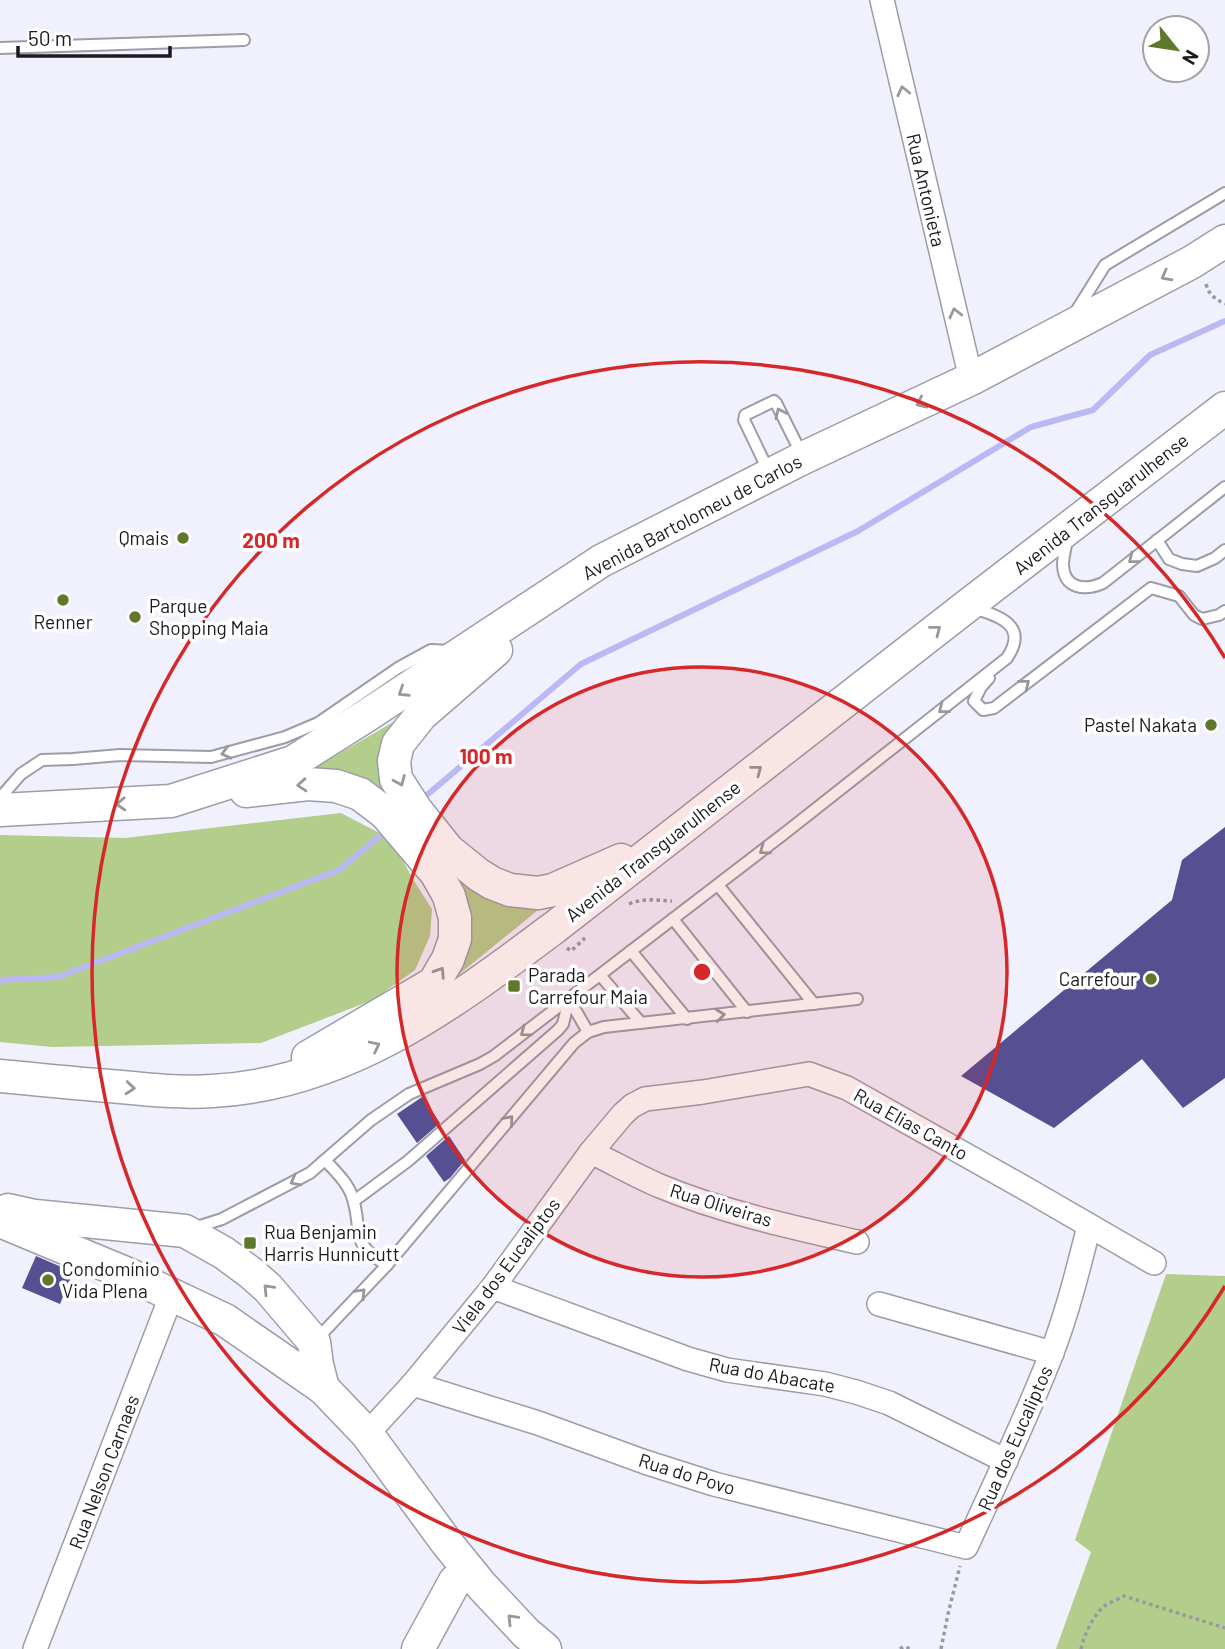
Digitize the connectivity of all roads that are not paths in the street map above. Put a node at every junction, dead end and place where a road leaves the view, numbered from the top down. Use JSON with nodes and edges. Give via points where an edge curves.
{"nodes":[{"id":1,"x":883,"y":0,"type":"edge"},
{"id":2,"x":244,"y":40,"type":"dead end"},
{"id":3,"x":0,"y":48,"type":"edge"},
{"id":4,"x":1225,"y":193,"type":"edge"},
{"id":5,"x":1225,"y":241,"type":"edge"},
{"id":6,"x":1065,"y":328,"type":"junction"},
{"id":7,"x":971,"y":379,"type":"junction"},
{"id":8,"x":1225,"y":408,"type":"edge"},
{"id":9,"x":803,"y":458,"type":"junction"},
{"id":10,"x":770,"y":474,"type":"junction"},
{"id":11,"x":1225,"y":487,"type":"edge"},
{"id":12,"x":1070,"y":528,"type":"junction"},
{"id":13,"x":1157,"y":540,"type":"junction"},
{"id":14,"x":1225,"y":550,"type":"edge"},
{"id":15,"x":601,"y":561,"type":"junction"},
{"id":16,"x":967,"y":606,"type":"junction"},
{"id":17,"x":1225,"y":611,"type":"edge"},
{"id":18,"x":464,"y":652,"type":"junction"},
{"id":19,"x":1007,"y":657,"type":"junction"},
{"id":20,"x":0,"y":798,"type":"edge"},
{"id":21,"x":171,"y":801,"type":"junction"},
{"id":22,"x":709,"y":807,"type":"junction"},
{"id":23,"x":0,"y":810,"type":"edge"},
{"id":24,"x":718,"y":885,"type":"junction"},
{"id":25,"x":673,"y":919,"type":"junction"},
{"id":26,"x":631,"y":951,"type":"junction"},
{"id":27,"x":600,"y":975,"type":"junction"},
{"id":28,"x":569,"y":999,"type":"junction"},
{"id":29,"x":857,"y":999,"type":"dead end"},
{"id":30,"x":814,"y":1004,"type":"junction"},
{"id":31,"x":747,"y":1012,"type":"junction"},
{"id":32,"x":687,"y":1019,"type":"junction"},
{"id":33,"x":641,"y":1023,"type":"junction"},
{"id":34,"x":588,"y":1032,"type":"junction"},
{"id":35,"x":0,"y":1076,"type":"edge"},
{"id":36,"x":62,"y":1082,"type":"junction"},
{"id":37,"x":259,"y":1087,"type":"junction"},
{"id":38,"x":0,"y":1095,"type":"edge"},
{"id":39,"x":645,"y":1099,"type":"joint"},
{"id":40,"x":591,"y":1152,"type":"junction"},
{"id":41,"x":326,"y":1160,"type":"junction"},
{"id":42,"x":354,"y":1201,"type":"junction"},
{"id":43,"x":0,"y":1209,"type":"edge"},
{"id":44,"x":0,"y":1221,"type":"edge"},
{"id":45,"x":1088,"y":1226,"type":"junction"},
{"id":46,"x":186,"y":1231,"type":"junction"},
{"id":47,"x":857,"y":1242,"type":"dead end"},
{"id":48,"x":1154,"y":1263,"type":"dead end"},
{"id":49,"x":387,"y":1265,"type":"junction"},
{"id":50,"x":130,"y":1275,"type":"junction"},
{"id":51,"x":493,"y":1287,"type":"junction"},
{"id":52,"x":172,"y":1294,"type":"junction"},
{"id":53,"x":879,"y":1304,"type":"dead end"},
{"id":54,"x":225,"y":1320,"type":"junction"},
{"id":55,"x":314,"y":1342,"type":"junction"},
{"id":56,"x":1052,"y":1353,"type":"junction"},
{"id":57,"x":413,"y":1384,"type":"junction"},
{"id":58,"x":323,"y":1388,"type":"junction"},
{"id":59,"x":367,"y":1434,"type":"junction"},
{"id":60,"x":1006,"y":1461,"type":"junction"},
{"id":61,"x":966,"y":1548,"type":"joint"},
{"id":62,"x":468,"y":1583,"type":"junction"},
{"id":63,"x":35,"y":1649,"type":"edge"},
{"id":64,"x":418,"y":1649,"type":"edge"},
{"id":65,"x":545,"y":1649,"type":"edge"}],
"edges":[{"from":7,"to":1,"type":"street","name":"Rua Antonieta","one_way":true},
{"from":2,"to":3,"type":"lane"},
{"from":4,"to":6,"type":"lane","via":[[1105,265]]},
{"from":5,"to":6,"type":"main road","name":"Avenida Bartolomeu de Carlos","one_way":true},
{"from":6,"to":7,"type":"main road","name":"Avenida Bartolomeu de Carlos"},
{"from":7,"to":9,"type":"main road","name":"Avenida Bartolomeu de Carlos","one_way":true},
{"from":8,"to":12,"type":"main road","name":"Avenida Transguarulhense"},
{"from":9,"to":10,"type":"main road","name":"Avenida Bartolomeu de Carlos"},
{"from":9,"to":10,"type":"lane","one_way":true,"via":[[776,402],[745,415]]},
{"from":10,"to":15,"type":"main road","name":"Avenida Bartolomeu de Carlos"},
{"from":11,"to":13,"type":"lane"},
{"from":13,"to":12,"type":"lane","one_way":true,"via":[[1102,583],[1082,588],[1065,576]]},
{"from":12,"to":16,"type":"main road","name":"Avenida Transguarulhense"},
{"from":13,"to":14,"type":"lane","via":[[1169,559],[1182,564],[1197,566]]},
{"from":15,"to":18,"type":"main road","name":"Avenida Bartolomeu de Carlos"},
{"from":15,"to":22,"type":"main road","one_way":true,"via":[[421,715],[398,744],[396,779],[448,850],[479,875],[510,890],[538,893],[618,862]]},
{"from":16,"to":19,"type":"lane","via":[[1010,625],[1016,637]]},
{"from":22,"to":16,"type":"main road","name":"Avenida Transguarulhense","one_way":true},
{"from":19,"to":17,"type":"lane","one_way":true,"via":[[974,701],[983,710],[994,708],[1151,588],[1180,596],[1194,615],[1202,618]]},
{"from":18,"to":20,"type":"lane","one_way":true,"via":[[430,650],[317,723],[285,737],[211,757],[120,755],[42,760]]},
{"from":18,"to":21,"type":"main road","name":"Avenida Bartolomeu de Carlos","one_way":true,"via":[[293,762]]},
{"from":19,"to":24,"type":"lane","one_way":true},
{"from":21,"to":23,"type":"main road","name":"Avenida Bartolomeu de Carlos","one_way":true},
{"from":37,"to":21,"type":"main road","one_way":true,"via":[[434,982],[455,939],[449,896],[436,873],[385,813],[360,794],[308,784]]},
{"from":37,"to":22,"type":"main road","name":"Avenida Transguarulhense","one_way":true,"via":[[316,1072],[431,1016],[545,935]]},
{"from":24,"to":25,"type":"lane"},
{"from":24,"to":30,"type":"lane"},
{"from":25,"to":26,"type":"lane"},
{"from":25,"to":31,"type":"lane"},
{"from":26,"to":27,"type":"lane"},
{"from":26,"to":32,"type":"lane"},
{"from":27,"to":28,"type":"lane"},
{"from":27,"to":33,"type":"lane"},
{"from":28,"to":34,"type":"lane"},
{"from":28,"to":41,"type":"lane","one_way":true,"via":[[494,1056],[409,1094]]},
{"from":28,"to":42,"type":"lane","via":[[558,1030],[408,1161]]},
{"from":29,"to":30,"type":"lane"},
{"from":30,"to":31,"type":"lane"},
{"from":32,"to":31,"type":"lane","one_way":true},
{"from":32,"to":33,"type":"lane"},
{"from":33,"to":34,"type":"lane"},
{"from":49,"to":34,"type":"lane","one_way":true},
{"from":35,"to":36,"type":"main road","name":"Avenida Transguarulhense"},
{"from":36,"to":37,"type":"main road","name":"Avenida Transguarulhense","one_way":true,"via":[[210,1092]]},
{"from":36,"to":38,"type":"main road"},
{"from":39,"to":40,"type":"street","name":"Viela dos Eucaliptos","via":[[623,1114]]},
{"from":39,"to":45,"type":"street","name":"Rua Elias Canto","via":[[809,1074],[847,1088]]},
{"from":40,"to":47,"type":"street","name":"Rua Oliveiras","via":[[699,1200]]},
{"from":40,"to":51,"type":"street","name":"Viela dos Eucaliptos"},
{"from":41,"to":42,"type":"lane"},
{"from":41,"to":46,"type":"lane","one_way":true,"via":[[243,1209]]},
{"from":42,"to":49,"type":"lane","via":[[362,1246]]},
{"from":43,"to":46,"type":"main road"},
{"from":44,"to":50,"type":"main road"},
{"from":45,"to":48,"type":"street","name":"Rua Elias Canto"},
{"from":45,"to":56,"type":"street","name":"Rua dos Eucaliptos"},
{"from":46,"to":50,"type":"main road","via":[[146,1249]]},
{"from":55,"to":46,"type":"main road","one_way":true,"via":[[251,1273]]},
{"from":55,"to":49,"type":"lane","one_way":true},
{"from":50,"to":52,"type":"main road"},
{"from":51,"to":57,"type":"street","name":"Viela dos Eucaliptos"},
{"from":51,"to":60,"type":"street","name":"Rua do Abacate","via":[[688,1359],[867,1395]]},
{"from":52,"to":54,"type":"main road"},
{"from":52,"to":63,"type":"street","name":"Rua Nelson Carnaes"},
{"from":53,"to":56,"type":"street"},
{"from":54,"to":55,"type":"main road","via":[[280,1345]]},
{"from":54,"to":58,"type":"main road"},
{"from":55,"to":58,"type":"main road"},
{"from":56,"to":60,"type":"street","name":"Rua dos Eucaliptos"},
{"from":57,"to":59,"type":"street","name":"Viela dos Eucaliptos"},
{"from":57,"to":61,"type":"street","name":"Rua do Povo","via":[[714,1484]]},
{"from":58,"to":59,"type":"main road"},
{"from":59,"to":62,"type":"main road","via":[[447,1543]]},
{"from":60,"to":61,"type":"street","name":"Rua dos Eucaliptos"},
{"from":62,"to":64,"type":"main road"},
{"from":65,"to":62,"type":"main road","one_way":true}]}
